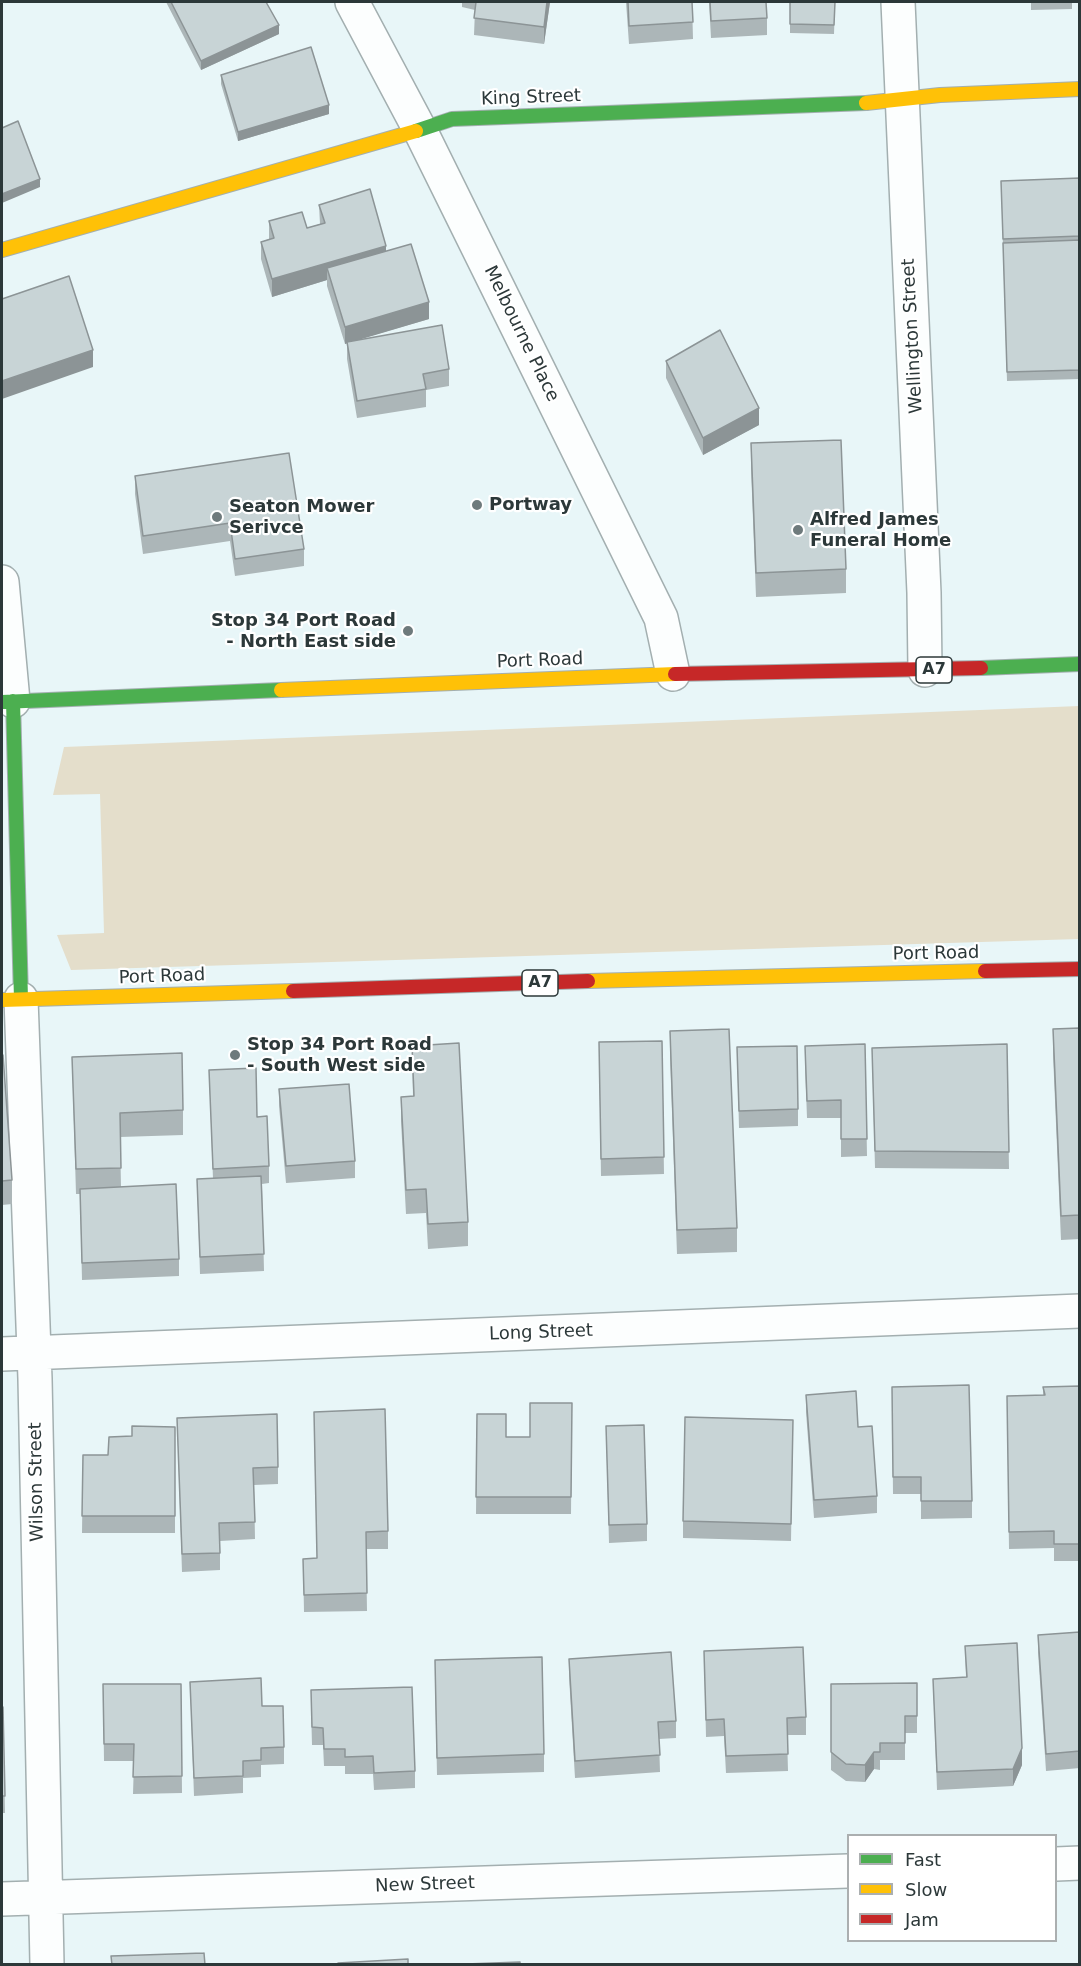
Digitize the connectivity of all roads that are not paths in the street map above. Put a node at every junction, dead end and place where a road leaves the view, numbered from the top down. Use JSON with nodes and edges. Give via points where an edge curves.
{"nodes":[{"id":1,"x":352,"y":2,"type":"edge"},
{"id":2,"x":898,"y":2,"type":"edge"},
{"id":3,"x":1080,"y":89,"type":"edge"},
{"id":4,"x":901,"y":99,"type":"junction"},
{"id":5,"x":420,"y":130,"type":"junction"},
{"id":6,"x":2,"y":250,"type":"edge"},
{"id":7,"x":2,"y":582,"type":"edge"},
{"id":8,"x":1080,"y":664,"type":"edge"},
{"id":9,"x":925,"y":670,"type":"junction"},
{"id":10,"x":673,"y":674,"type":"junction"},
{"id":11,"x":7,"y":702,"type":"edge"},
{"id":12,"x":1080,"y":969,"type":"edge"},
{"id":13,"x":11,"y":999,"type":"edge"},
{"id":14,"x":1080,"y":1311,"type":"edge"},
{"id":15,"x":34,"y":1353,"type":"junction"},
{"id":16,"x":2,"y":1354,"type":"edge"},
{"id":17,"x":1080,"y":1863,"type":"edge"},
{"id":18,"x":1057,"y":1864,"type":"edge"},
{"id":19,"x":847,"y":1871,"type":"edge"},
{"id":20,"x":45,"y":1897,"type":"junction"},
{"id":21,"x":2,"y":1899,"type":"edge"},
{"id":22,"x":47,"y":1965,"type":"edge"}],
"edges":[{"from":1,"to":5,"type":"street","name":"Melbourne Place"},
{"from":2,"to":4,"type":"street","name":"Wellington Street"},
{"from":3,"to":4,"type":"main road","name":"King Street"},
{"from":4,"to":5,"type":"main road","name":"King Street","via":[[849,105],[452,119]]},
{"from":4,"to":9,"type":"street","name":"Wellington Street"},
{"from":5,"to":6,"type":"main road","name":"King Street"},
{"from":5,"to":10,"type":"street","name":"Melbourne Place","via":[[661,618]]},
{"from":7,"to":11,"type":"street"},
{"from":8,"to":9,"type":"main road","name":"Port Road","number":"A7"},
{"from":9,"to":10,"type":"main road","name":"Port Road","number":"A7"},
{"from":10,"to":11,"type":"main road","name":"Port Road","number":"A7"},
{"from":11,"to":13,"type":"main road"},
{"from":12,"to":13,"type":"main road","name":"Port Road","number":"A7"},
{"from":13,"to":15,"type":"street","name":"Wilson Street"},
{"from":14,"to":15,"type":"street","name":"Long Street"},
{"from":15,"to":16,"type":"street","name":"Long Street"},
{"from":15,"to":20,"type":"street","name":"Wilson Street"},
{"from":17,"to":18,"type":"street"},
{"from":19,"to":20,"type":"street","name":"New Street"},
{"from":20,"to":21,"type":"street","name":"New Street"},
{"from":20,"to":22,"type":"street","name":"Wilson Street"}]}
